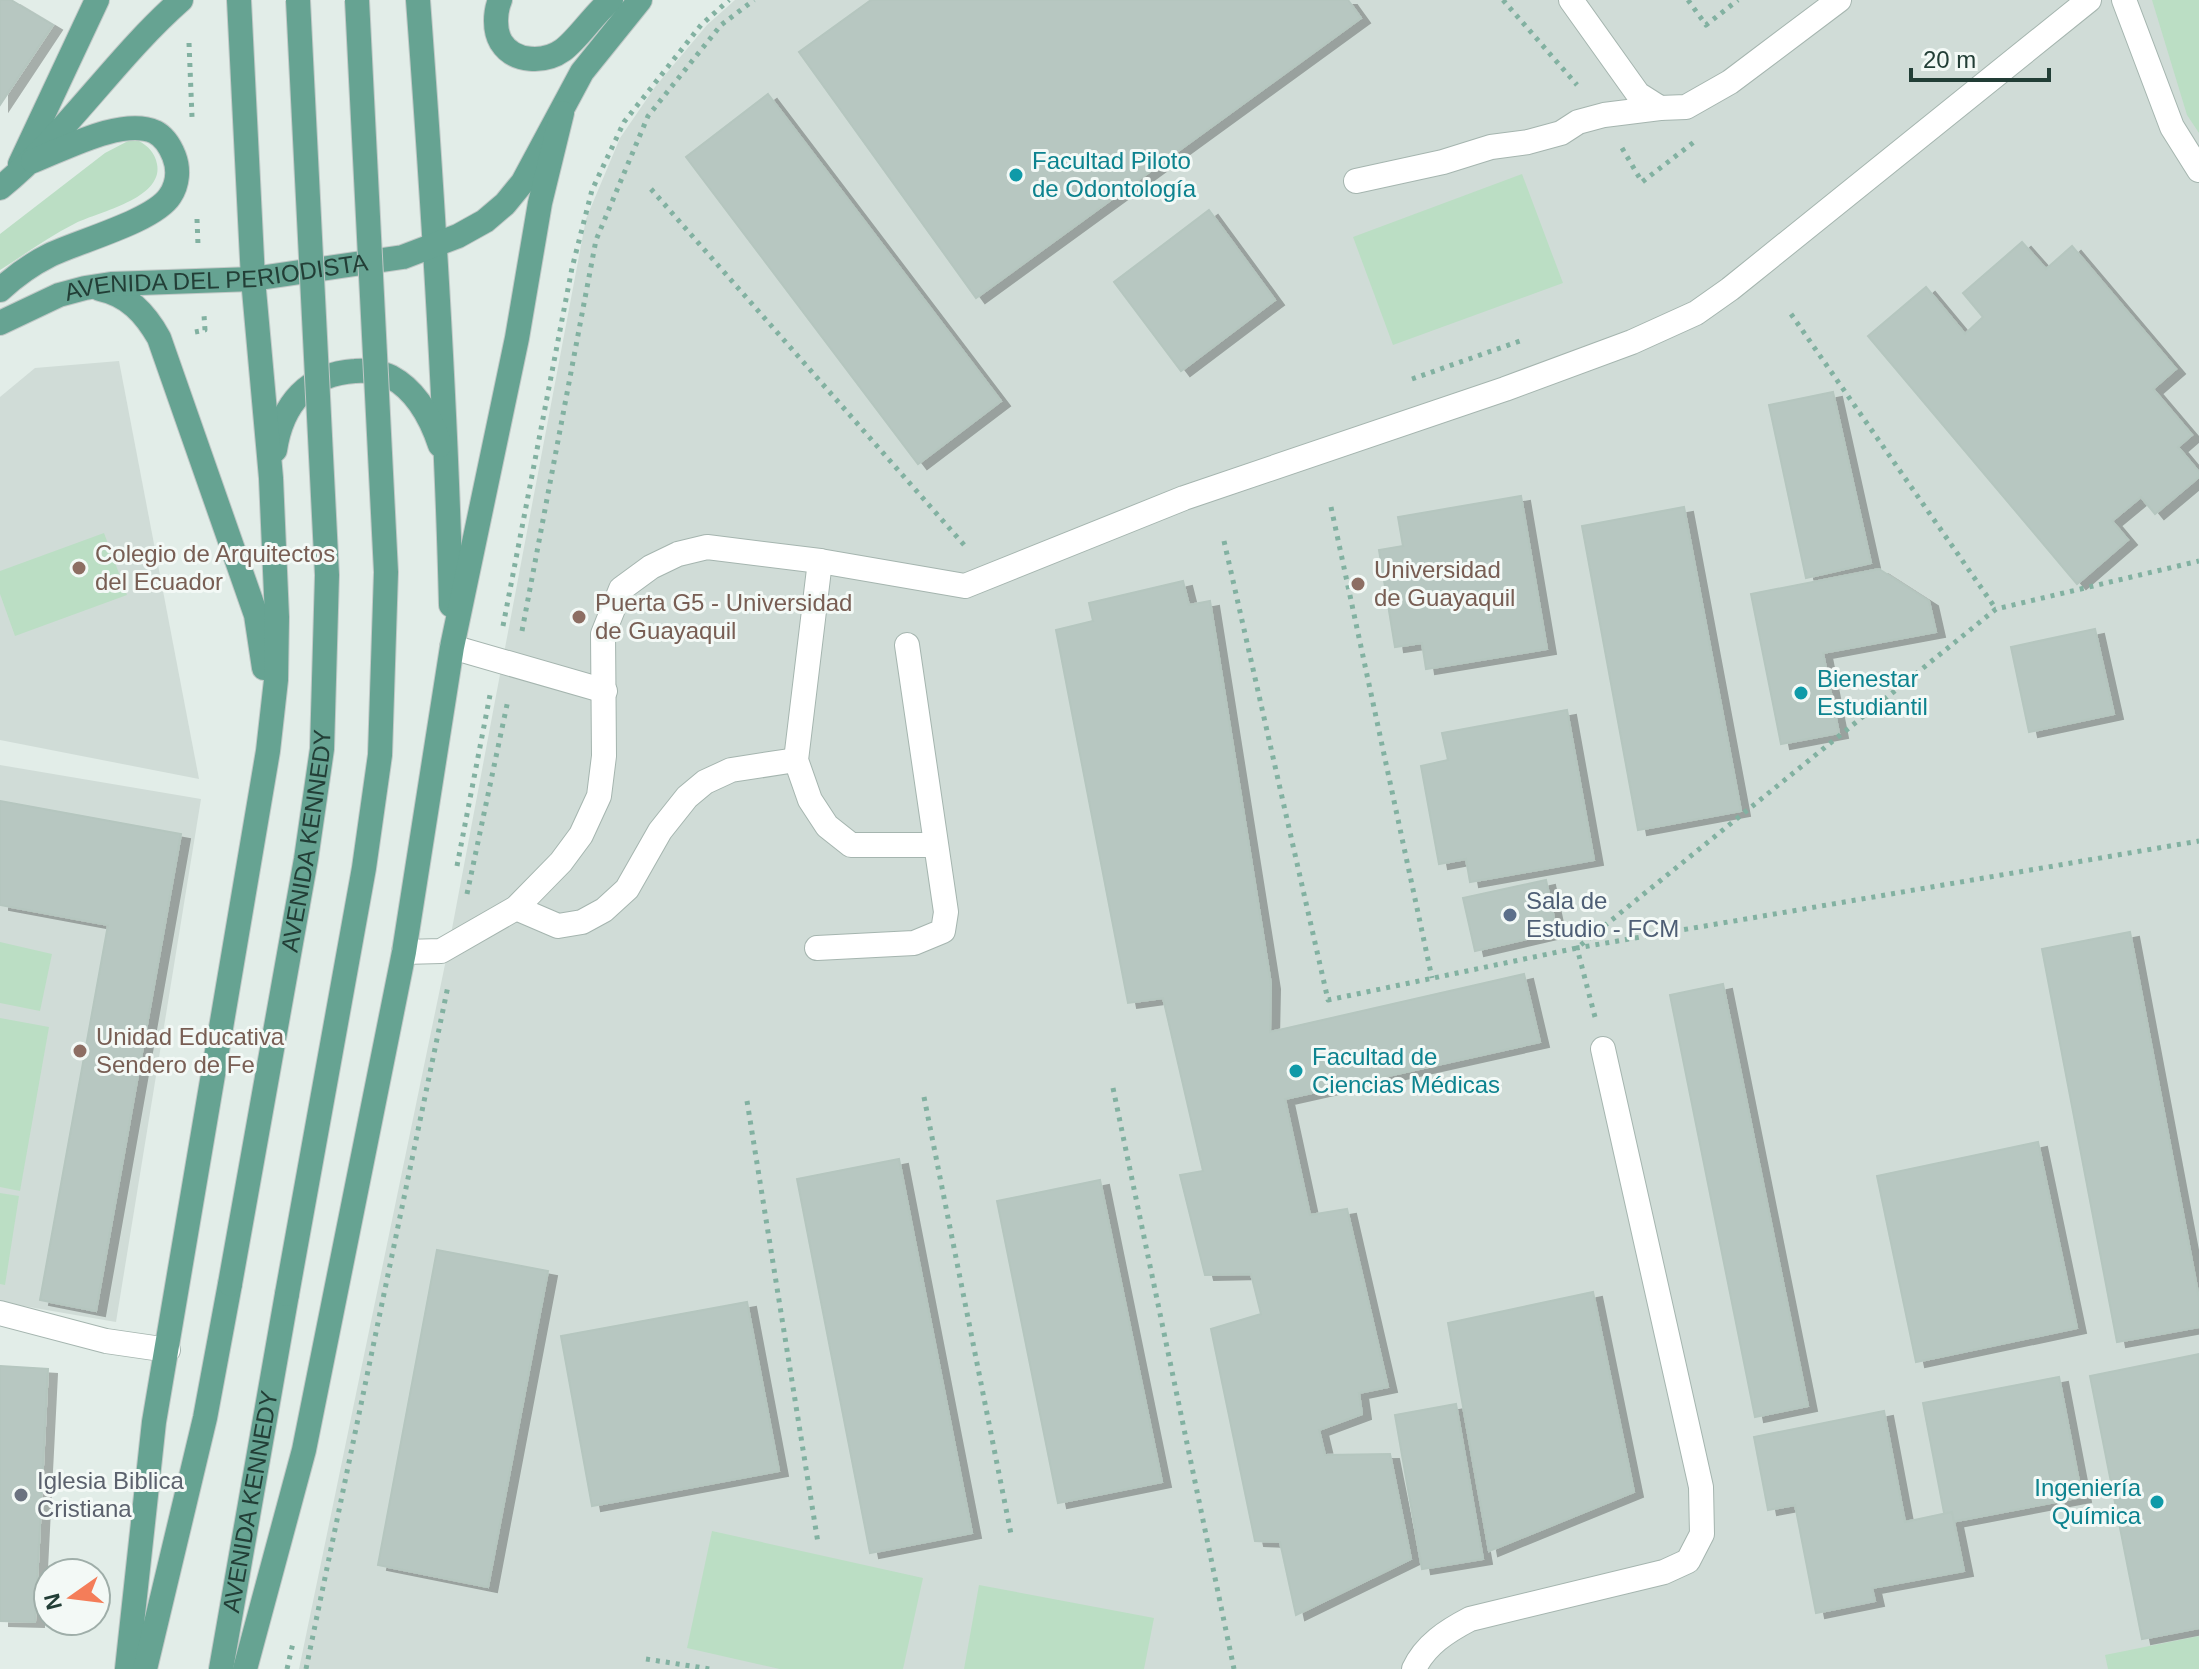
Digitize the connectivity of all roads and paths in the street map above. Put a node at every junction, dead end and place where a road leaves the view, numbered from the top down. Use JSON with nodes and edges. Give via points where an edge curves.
{"nodes":[{"id":1,"x":97,"y":0,"type":"edge"},
{"id":2,"x":181,"y":0,"type":"edge"},
{"id":3,"x":239,"y":0,"type":"edge"},
{"id":4,"x":298,"y":0,"type":"edge"},
{"id":5,"x":357,"y":0,"type":"edge"},
{"id":6,"x":418,"y":0,"type":"edge"},
{"id":7,"x":500,"y":0,"type":"edge"},
{"id":8,"x":611,"y":0,"type":"edge"},
{"id":9,"x":640,"y":0,"type":"edge"},
{"id":10,"x":729,"y":0,"type":"edge"},
{"id":11,"x":754,"y":0,"type":"edge"},
{"id":12,"x":1571,"y":0,"type":"edge"},
{"id":13,"x":1688,"y":0,"type":"edge"},
{"id":14,"x":1738,"y":0,"type":"edge"},
{"id":15,"x":1839,"y":0,"type":"edge"},
{"id":16,"x":2089,"y":0,"type":"edge"},
{"id":17,"x":2124,"y":0,"type":"edge"},
{"id":18,"x":1660,"y":108,"type":"junction"},
{"id":19,"x":562,"y":113,"type":"junction"},
{"id":20,"x":33,"y":161,"type":"junction"},
{"id":21,"x":2199,"y":170,"type":"edge"},
{"id":22,"x":1356,"y":181,"type":"dead end"},
{"id":23,"x":6,"y":183,"type":"edge"},
{"id":24,"x":651,"y":189,"type":"dead end"},
{"id":25,"x":436,"y":247,"type":"junction"},
{"id":26,"x":253,"y":279,"type":"junction"},
{"id":27,"x":85,"y":288,"type":"junction"},
{"id":28,"x":0,"y":290,"type":"edge"},
{"id":29,"x":1791,"y":314,"type":"dead end"},
{"id":30,"x":0,"y":323,"type":"edge"},
{"id":31,"x":1526,"y":340,"type":"dead end"},
{"id":32,"x":1406,"y":381,"type":"dead end"},
{"id":33,"x":448,"y":471,"type":"junction"},
{"id":34,"x":271,"y":478,"type":"junction"},
{"id":35,"x":1331,"y":507,"type":"dead end"},
{"id":36,"x":979,"y":540,"type":"dead end"},
{"id":37,"x":1224,"y":541,"type":"dead end"},
{"id":38,"x":820,"y":561,"type":"junction"},
{"id":39,"x":2199,"y":561,"type":"edge"},
{"id":40,"x":1996,"y":609,"type":"junction"},
{"id":41,"x":521,"y":634,"type":"dead end"},
{"id":42,"x":907,"y":645,"type":"dead end"},
{"id":43,"x":452,"y":647,"type":"junction"},
{"id":44,"x":497,"y":658,"type":"junction"},
{"id":45,"x":605,"y":691,"type":"junction"},
{"id":46,"x":509,"y":696,"type":"dead end"},
{"id":47,"x":268,"y":751,"type":"junction"},
{"id":48,"x":796,"y":760,"type":"junction"},
{"id":49,"x":2199,"y":841,"type":"edge"},
{"id":50,"x":935,"y":845,"type":"junction"},
{"id":51,"x":456,"y":874,"type":"dead end"},
{"id":52,"x":467,"y":896,"type":"dead end"},
{"id":53,"x":516,"y":908,"type":"junction"},
{"id":54,"x":817,"y":948,"type":"dead end"},
{"id":55,"x":1577,"y":948,"type":"junction"},
{"id":56,"x":404,"y":952,"type":"junction"},
{"id":57,"x":451,"y":974,"type":"dead end"},
{"id":58,"x":1432,"y":978,"type":"junction"},
{"id":59,"x":1603,"y":1049,"type":"joint"},
{"id":60,"x":1113,"y":1088,"type":"dead end"},
{"id":61,"x":924,"y":1097,"type":"dead end"},
{"id":62,"x":747,"y":1101,"type":"dead end"},
{"id":63,"x":0,"y":1313,"type":"edge"},
{"id":64,"x":168,"y":1350,"type":"junction"},
{"id":65,"x":1011,"y":1534,"type":"dead end"},
{"id":66,"x":818,"y":1543,"type":"dead end"},
{"id":67,"x":294,"y":1639,"type":"dead end"},
{"id":68,"x":646,"y":1659,"type":"dead end"},
{"id":69,"x":127,"y":1669,"type":"edge"},
{"id":70,"x":145,"y":1669,"type":"edge"},
{"id":71,"x":221,"y":1669,"type":"edge"},
{"id":72,"x":245,"y":1669,"type":"edge"},
{"id":73,"x":287,"y":1669,"type":"edge"},
{"id":74,"x":306,"y":1669,"type":"edge"},
{"id":75,"x":710,"y":1669,"type":"edge"},
{"id":76,"x":1234,"y":1669,"type":"edge"},
{"id":77,"x":1414,"y":1669,"type":"edge"}],
"edges":[{"from":1,"to":23,"type":"main road"},
{"from":2,"to":20,"type":"main road"},
{"from":3,"to":26,"type":"main road"},
{"from":4,"to":70,"type":"main road","name":"AVENIDA KENNEDY","bridge":true,"via":[[327,575],[322,749],[205,1418]]},
{"from":5,"to":71,"type":"main road","name":"AVENIDA KENNEDY","bridge":true,"via":[[386,572],[381,741],[364,868]]},
{"from":6,"to":25,"type":"main road"},
{"from":7,"to":8,"type":"main road","via":[[496,9],[501,41],[511,54],[527,59],[563,50]]},
{"from":9,"to":19,"type":"main road","via":[[582,72]]},
{"from":10,"to":44,"type":"path","via":[[701,25],[624,122],[592,190],[572,268]]},
{"from":11,"to":41,"type":"path","via":[[721,25],[648,116],[596,240]]},
{"from":12,"to":18,"type":"lane","via":[[1638,94]]},
{"from":13,"to":14,"type":"path","via":[[1706,25]]},
{"from":15,"to":18,"type":"lane","via":[[1730,82],[1686,107]]},
{"from":16,"to":38,"type":"lane","via":[[1730,289],[1675,325],[1184,498],[965,586]]},
{"from":17,"to":21,"type":"lane","via":[[2172,127]]},
{"from":18,"to":22,"type":"lane","via":[[1604,115],[1528,142]]},
{"from":19,"to":25,"type":"main road","name":"AVENIDA DEL PERIODISTA","via":[[505,204]]},
{"from":19,"to":43,"type":"main road"},
{"from":20,"to":23,"type":"main road"},
{"from":20,"to":28,"type":"main road","via":[[111,131],[141,129],[163,137],[178,174],[164,204],[48,256]]},
{"from":24,"to":36,"type":"path","via":[[965,546]]},
{"from":25,"to":26,"type":"main road","name":"AVENIDA DEL PERIODISTA","via":[[403,257]]},
{"from":25,"to":33,"type":"main road"},
{"from":26,"to":27,"type":"main road","name":"AVENIDA DEL PERIODISTA"},
{"from":26,"to":34,"type":"main road"},
{"from":27,"to":30,"type":"main road","name":"AVENIDA DEL PERIODISTA"},
{"from":27,"to":47,"type":"main road","via":[[121,295],[159,338],[256,615],[267,694]]},
{"from":29,"to":40,"type":"path"},
{"from":31,"to":32,"type":"path"},
{"from":33,"to":34,"type":"main road","via":[[433,423],[407,389],[389,376],[334,372],[296,397],[277,434]]},
{"from":33,"to":43,"type":"main road"},
{"from":34,"to":47,"type":"main road","via":[[276,664]]},
{"from":35,"to":58,"type":"path"},
{"from":37,"to":58,"type":"path","via":[[1328,1000]]},
{"from":38,"to":45,"type":"lane","via":[[707,547],[651,567],[621,589],[603,634]]},
{"from":38,"to":48,"type":"lane"},
{"from":39,"to":40,"type":"path"},
{"from":40,"to":55,"type":"path"},
{"from":42,"to":50,"type":"lane"},
{"from":43,"to":44,"type":"lane"},
{"from":43,"to":56,"type":"main road"},
{"from":44,"to":45,"type":"lane"},
{"from":44,"to":51,"type":"path"},
{"from":45,"to":53,"type":"lane","via":[[599,796],[561,862]]},
{"from":46,"to":52,"type":"path"},
{"from":47,"to":64,"type":"main road"},
{"from":48,"to":50,"type":"lane","via":[[810,800],[827,826],[851,845]]},
{"from":48,"to":53,"type":"lane","via":[[731,770],[705,782],[660,831],[627,889],[582,922],[558,926]]},
{"from":49,"to":55,"type":"path"},
{"from":50,"to":54,"type":"lane","via":[[946,912],[943,931],[914,943]]},
{"from":53,"to":56,"type":"lane","via":[[441,951]]},
{"from":55,"to":58,"type":"path"},
{"from":55,"to":59,"type":"path"},
{"from":56,"to":72,"type":"main road","via":[[304,1450]]},
{"from":57,"to":74,"type":"path"},
{"from":59,"to":77,"type":"lane","via":[[1701,1487],[1702,1534],[1688,1561],[1664,1572],[1470,1619],[1421,1654]]},
{"from":60,"to":76,"type":"path"},
{"from":61,"to":65,"type":"path"},
{"from":62,"to":66,"type":"path"},
{"from":63,"to":64,"type":"lane","via":[[106,1341]]},
{"from":64,"to":69,"type":"main road","via":[[154,1422]]},
{"from":67,"to":73,"type":"path"},
{"from":68,"to":75,"type":"path"}]}
